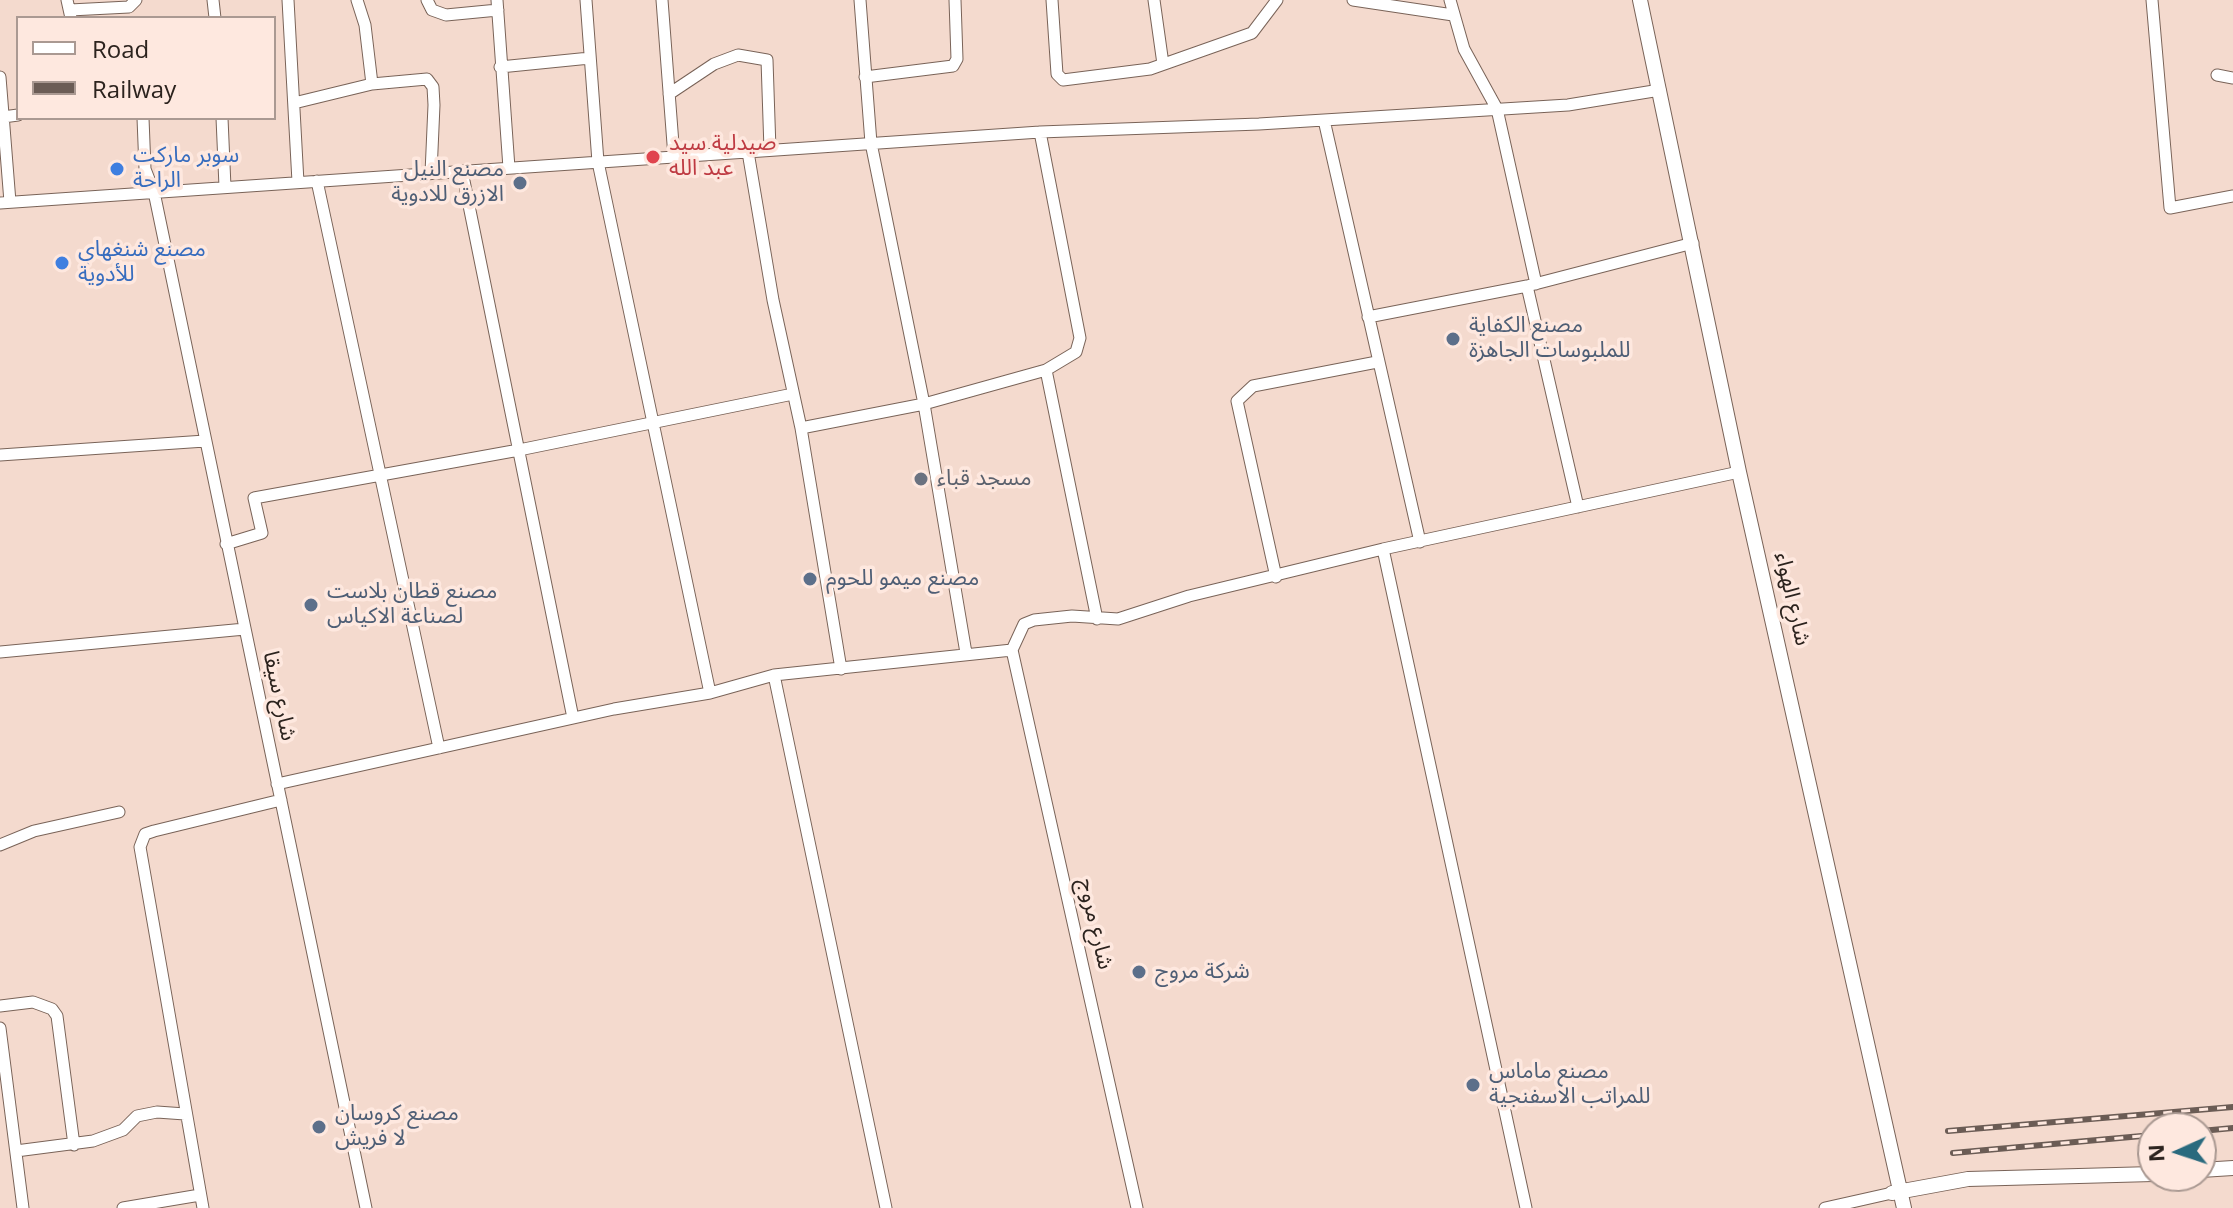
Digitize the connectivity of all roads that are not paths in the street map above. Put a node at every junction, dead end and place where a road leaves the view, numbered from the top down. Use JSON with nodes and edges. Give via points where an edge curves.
{"nodes":[{"id":1,"x":288,"y":0,"type":"edge"},
{"id":2,"x":357,"y":0,"type":"edge"},
{"id":3,"x":427,"y":0,"type":"edge"},
{"id":4,"x":586,"y":0,"type":"edge"},
{"id":5,"x":662,"y":0,"type":"edge"},
{"id":6,"x":860,"y":0,"type":"edge"},
{"id":7,"x":955,"y":0,"type":"edge"},
{"id":8,"x":1052,"y":0,"type":"edge"},
{"id":9,"x":1154,"y":0,"type":"edge"},
{"id":10,"x":1277,"y":0,"type":"edge"},
{"id":11,"x":1353,"y":0,"type":"edge"},
{"id":12,"x":1450,"y":0,"type":"edge"},
{"id":13,"x":1640,"y":0,"type":"edge"},
{"id":14,"x":2152,"y":0,"type":"edge"},
{"id":15,"x":498,"y":5,"type":"edge"},
{"id":16,"x":131,"y":8,"type":"edge"},
{"id":17,"x":69,"y":9,"type":"edge"},
{"id":18,"x":1453,"y":15,"type":"junction"},
{"id":19,"x":590,"y":58,"type":"junction"},
{"id":20,"x":1163,"y":64,"type":"junction"},
{"id":21,"x":500,"y":67,"type":"junction"},
{"id":22,"x":2217,"y":75,"type":"dead end"},
{"id":23,"x":0,"y":77,"type":"edge"},
{"id":24,"x":865,"y":77,"type":"junction"},
{"id":25,"x":2233,"y":78,"type":"edge"},
{"id":26,"x":372,"y":84,"type":"junction"},
{"id":27,"x":1660,"y":90,"type":"junction"},
{"id":28,"x":669,"y":94,"type":"junction"},
{"id":29,"x":294,"y":103,"type":"junction"},
{"id":30,"x":1497,"y":109,"type":"junction"},
{"id":31,"x":16,"y":115,"type":"edge"},
{"id":32,"x":3,"y":117,"type":"junction"},
{"id":33,"x":143,"y":120,"type":"edge"},
{"id":34,"x":222,"y":120,"type":"edge"},
{"id":35,"x":1324,"y":120,"type":"junction"},
{"id":36,"x":1040,"y":132,"type":"junction"},
{"id":37,"x":871,"y":143,"type":"junction"},
{"id":38,"x":770,"y":150,"type":"junction"},
{"id":39,"x":748,"y":152,"type":"junction"},
{"id":40,"x":674,"y":157,"type":"junction"},
{"id":41,"x":598,"y":162,"type":"junction"},
{"id":42,"x":509,"y":168,"type":"junction"},
{"id":43,"x":462,"y":171,"type":"junction"},
{"id":44,"x":431,"y":173,"type":"junction"},
{"id":45,"x":317,"y":181,"type":"junction"},
{"id":46,"x":298,"y":182,"type":"junction"},
{"id":47,"x":225,"y":187,"type":"junction"},
{"id":48,"x":154,"y":192,"type":"junction"},
{"id":49,"x":2233,"y":196,"type":"edge"},
{"id":50,"x":5,"y":202,"type":"edge"},
{"id":51,"x":1693,"y":243,"type":"junction"},
{"id":52,"x":1531,"y":285,"type":"junction"},
{"id":53,"x":1368,"y":317,"type":"junction"},
{"id":54,"x":1377,"y":362,"type":"junction"},
{"id":55,"x":1046,"y":370,"type":"junction"},
{"id":56,"x":793,"y":394,"type":"junction"},
{"id":57,"x":924,"y":404,"type":"junction"},
{"id":58,"x":652,"y":424,"type":"junction"},
{"id":59,"x":801,"y":428,"type":"junction"},
{"id":60,"x":205,"y":441,"type":"junction"},
{"id":61,"x":519,"y":450,"type":"junction"},
{"id":62,"x":0,"y":455,"type":"edge"},
{"id":63,"x":1739,"y":472,"type":"junction"},
{"id":64,"x":381,"y":476,"type":"junction"},
{"id":65,"x":1578,"y":507,"type":"junction"},
{"id":66,"x":1420,"y":542,"type":"junction"},
{"id":67,"x":226,"y":544,"type":"junction"},
{"id":68,"x":1383,"y":549,"type":"junction"},
{"id":69,"x":1276,"y":577,"type":"junction"},
{"id":70,"x":1097,"y":619,"type":"junction"},
{"id":71,"x":245,"y":629,"type":"junction"},
{"id":72,"x":1012,"y":650,"type":"junction"},
{"id":73,"x":0,"y":652,"type":"edge"},
{"id":74,"x":966,"y":653,"type":"junction"},
{"id":75,"x":841,"y":669,"type":"junction"},
{"id":76,"x":774,"y":675,"type":"junction"},
{"id":77,"x":710,"y":693,"type":"junction"},
{"id":78,"x":573,"y":718,"type":"junction"},
{"id":79,"x":439,"y":748,"type":"junction"},
{"id":80,"x":277,"y":784,"type":"junction"},
{"id":81,"x":281,"y":800,"type":"junction"},
{"id":82,"x":119,"y":812,"type":"dead end"},
{"id":83,"x":0,"y":845,"type":"edge"},
{"id":84,"x":0,"y":1006,"type":"edge"},
{"id":85,"x":0,"y":1028,"type":"edge"},
{"id":86,"x":185,"y":1114,"type":"junction"},
{"id":87,"x":74,"y":1145,"type":"junction"},
{"id":88,"x":16,"y":1151,"type":"junction"},
{"id":89,"x":2137,"y":1174,"type":"edge"},
{"id":90,"x":1896,"y":1192,"type":"junction"},
{"id":91,"x":201,"y":1202,"type":"edge"},
{"id":92,"x":23,"y":1208,"type":"edge"},
{"id":93,"x":123,"y":1208,"type":"edge"},
{"id":94,"x":366,"y":1208,"type":"edge"},
{"id":95,"x":886,"y":1208,"type":"edge"},
{"id":96,"x":1137,"y":1208,"type":"edge"},
{"id":97,"x":1526,"y":1208,"type":"edge"},
{"id":98,"x":1825,"y":1208,"type":"edge"},
{"id":99,"x":1904,"y":1208,"type":"edge"}],
"edges":[{"from":1,"to":29,"type":"street"},
{"from":2,"to":26,"type":"street"},
{"from":3,"to":15,"type":"street","via":[[432,10],[446,15]]},
{"from":4,"to":19,"type":"street"},
{"from":5,"to":28,"type":"street"},
{"from":6,"to":24,"type":"street"},
{"from":7,"to":24,"type":"street","via":[[953,66]]},
{"from":8,"to":20,"type":"street","via":[[1059,78],[1129,73]]},
{"from":9,"to":20,"type":"street"},
{"from":10,"to":20,"type":"street","via":[[1252,33]]},
{"from":11,"to":18,"type":"street"},
{"from":12,"to":18,"type":"street"},
{"from":13,"to":27,"type":"street","name":"شارع الهواء"},
{"from":14,"to":49,"type":"street","via":[[2170,208]]},
{"from":15,"to":21,"type":"street"},
{"from":16,"to":17,"type":"street"},
{"from":18,"to":30,"type":"street","via":[[1464,49]]},
{"from":19,"to":21,"type":"street"},
{"from":19,"to":41,"type":"street"},
{"from":21,"to":42,"type":"street"},
{"from":22,"to":25,"type":"street"},
{"from":23,"to":32,"type":"street"},
{"from":24,"to":37,"type":"street"},
{"from":26,"to":29,"type":"street"},
{"from":26,"to":44,"type":"street","via":[[416,78],[431,83]]},
{"from":27,"to":30,"type":"street","via":[[1568,105]]},
{"from":27,"to":51,"type":"street","name":"شارع الهواء"},
{"from":28,"to":38,"type":"street","via":[[738,55],[767,60]]},
{"from":28,"to":40,"type":"street"},
{"from":29,"to":46,"type":"street"},
{"from":30,"to":35,"type":"street"},
{"from":30,"to":52,"type":"street"},
{"from":31,"to":32,"type":"street"},
{"from":32,"to":50,"type":"street"},
{"from":33,"to":48,"type":"street","name":"شارع سيقا","via":[[145,169]]},
{"from":34,"to":47,"type":"street"},
{"from":35,"to":36,"type":"street"},
{"from":35,"to":53,"type":"street"},
{"from":36,"to":37,"type":"street"},
{"from":36,"to":55,"type":"street","via":[[1080,338],[1076,352]]},
{"from":37,"to":38,"type":"street"},
{"from":37,"to":57,"type":"street"},
{"from":38,"to":39,"type":"street"},
{"from":39,"to":40,"type":"street"},
{"from":39,"to":56,"type":"street"},
{"from":40,"to":41,"type":"street"},
{"from":41,"to":42,"type":"street"},
{"from":41,"to":58,"type":"street"},
{"from":42,"to":43,"type":"street"},
{"from":43,"to":44,"type":"street"},
{"from":43,"to":61,"type":"street"},
{"from":44,"to":45,"type":"street"},
{"from":45,"to":46,"type":"street"},
{"from":45,"to":64,"type":"street"},
{"from":46,"to":47,"type":"street"},
{"from":47,"to":48,"type":"street"},
{"from":48,"to":50,"type":"street"},
{"from":48,"to":60,"type":"street","name":"شارع سيقا"},
{"from":51,"to":52,"type":"street"},
{"from":51,"to":63,"type":"street","name":"شارع الهواء"},
{"from":52,"to":53,"type":"street"},
{"from":52,"to":65,"type":"street"},
{"from":53,"to":54,"type":"street"},
{"from":54,"to":66,"type":"street"},
{"from":54,"to":69,"type":"street","via":[[1253,386],[1237,401]]},
{"from":55,"to":57,"type":"street"},
{"from":55,"to":70,"type":"street"},
{"from":56,"to":58,"type":"street"},
{"from":56,"to":59,"type":"street"},
{"from":57,"to":59,"type":"street"},
{"from":57,"to":74,"type":"street"},
{"from":58,"to":61,"type":"street"},
{"from":58,"to":77,"type":"street"},
{"from":59,"to":75,"type":"street"},
{"from":60,"to":62,"type":"street"},
{"from":60,"to":67,"type":"street","name":"شارع سيقا"},
{"from":61,"to":64,"type":"street"},
{"from":61,"to":78,"type":"street"},
{"from":63,"to":65,"type":"street"},
{"from":63,"to":90,"type":"street","name":"شارع الهواء"},
{"from":64,"to":67,"type":"street","via":[[254,498],[262,533]]},
{"from":64,"to":79,"type":"street"},
{"from":65,"to":66,"type":"street"},
{"from":66,"to":68,"type":"street"},
{"from":67,"to":71,"type":"street","name":"شارع سيقا"},
{"from":68,"to":69,"type":"street"},
{"from":68,"to":97,"type":"street"},
{"from":69,"to":70,"type":"street","via":[[1118,619]]},
{"from":70,"to":72,"type":"street","via":[[1034,620],[1024,624]]},
{"from":71,"to":73,"type":"street"},
{"from":71,"to":80,"type":"street","name":"شارع سيقا"},
{"from":72,"to":74,"type":"street"},
{"from":72,"to":96,"type":"street","name":"شارع مروج"},
{"from":74,"to":75,"type":"street"},
{"from":75,"to":76,"type":"street"},
{"from":76,"to":77,"type":"street"},
{"from":76,"to":95,"type":"street"},
{"from":77,"to":78,"type":"street"},
{"from":78,"to":79,"type":"street"},
{"from":79,"to":80,"type":"street"},
{"from":80,"to":81,"type":"street","name":"شارع سيقا"},
{"from":81,"to":86,"type":"street","via":[[154,831],[145,834],[140,847]]},
{"from":81,"to":94,"type":"street","name":"شارع سيقا"},
{"from":82,"to":83,"type":"street","via":[[34,831]]},
{"from":84,"to":87,"type":"street","via":[[45,1004],[57,1016]]},
{"from":85,"to":88,"type":"street"},
{"from":86,"to":87,"type":"street","via":[[137,1116],[117,1133]]},
{"from":86,"to":91,"type":"street"},
{"from":87,"to":88,"type":"street"},
{"from":88,"to":92,"type":"street"},
{"from":89,"to":90,"type":"street","via":[[1968,1179]]},
{"from":90,"to":98,"type":"street"},
{"from":90,"to":99,"type":"street","name":"شارع الهواء"},
{"from":91,"to":93,"type":"street"}]}
